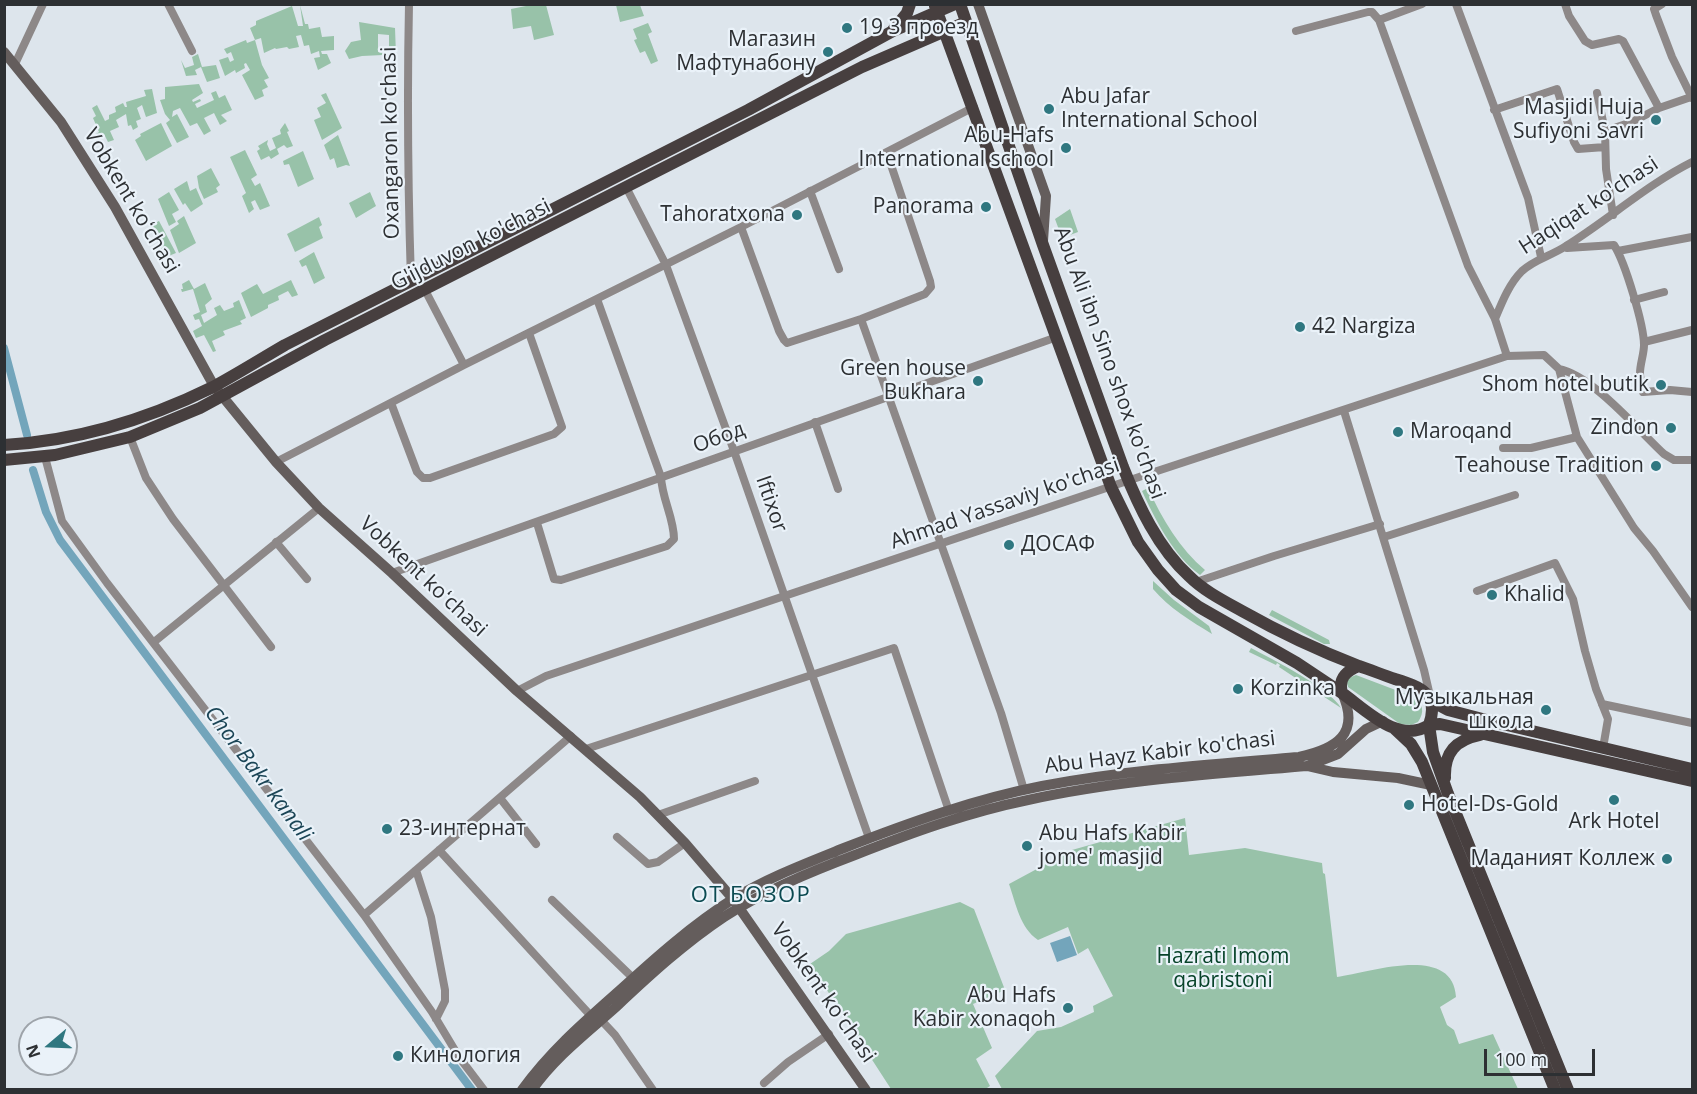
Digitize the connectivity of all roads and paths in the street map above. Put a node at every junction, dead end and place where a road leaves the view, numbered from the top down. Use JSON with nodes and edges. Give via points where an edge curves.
{"nodes":[{"id":1,"x":43,"y":4,"type":"edge"},
{"id":2,"x":168,"y":4,"type":"edge"},
{"id":3,"x":409,"y":4,"type":"edge"},
{"id":4,"x":910,"y":4,"type":"edge"},
{"id":5,"x":955,"y":4,"type":"edge"},
{"id":6,"x":960,"y":4,"type":"edge"},
{"id":7,"x":978,"y":4,"type":"edge"},
{"id":8,"x":1422,"y":4,"type":"edge"},
{"id":9,"x":1456,"y":4,"type":"edge"},
{"id":10,"x":1565,"y":4,"type":"edge"},
{"id":11,"x":1662,"y":4,"type":"edge"},
{"id":12,"x":936,"y":8,"type":"edge"},
{"id":13,"x":1379,"y":20,"type":"junction"},
{"id":14,"x":966,"y":22,"type":"junction"},
{"id":15,"x":944,"y":30,"type":"junction"},
{"id":16,"x":1296,"y":31,"type":"dead end"},
{"id":17,"x":887,"y":34,"type":"junction"},
{"id":18,"x":192,"y":51,"type":"dead end"},
{"id":19,"x":4,"y":52,"type":"edge"},
{"id":20,"x":15,"y":64,"type":"junction"},
{"id":21,"x":1598,"y":93,"type":"dead end"},
{"id":22,"x":1692,"y":98,"type":"edge"},
{"id":23,"x":974,"y":107,"type":"junction"},
{"id":24,"x":1659,"y":108,"type":"junction"},
{"id":25,"x":1494,"y":110,"type":"junction"},
{"id":26,"x":1605,"y":131,"type":"junction"},
{"id":27,"x":1605,"y":147,"type":"junction"},
{"id":28,"x":887,"y":153,"type":"junction"},
{"id":29,"x":1692,"y":162,"type":"edge"},
{"id":30,"x":626,"y":187,"type":"junction"},
{"id":31,"x":810,"y":191,"type":"junction"},
{"id":32,"x":1613,"y":215,"type":"junction"},
{"id":33,"x":741,"y":227,"type":"junction"},
{"id":34,"x":1692,"y":237,"type":"edge"},
{"id":35,"x":1043,"y":244,"type":"junction"},
{"id":36,"x":1563,"y":248,"type":"junction"},
{"id":37,"x":1618,"y":252,"type":"junction"},
{"id":38,"x":1541,"y":257,"type":"junction"},
{"id":39,"x":666,"y":265,"type":"junction"},
{"id":40,"x":838,"y":269,"type":"dead end"},
{"id":41,"x":411,"y":281,"type":"junction"},
{"id":42,"x":425,"y":290,"type":"junction"},
{"id":43,"x":1664,"y":292,"type":"dead end"},
{"id":44,"x":597,"y":299,"type":"junction"},
{"id":45,"x":1634,"y":300,"type":"junction"},
{"id":46,"x":861,"y":319,"type":"junction"},
{"id":47,"x":1495,"y":319,"type":"junction"},
{"id":48,"x":1692,"y":330,"type":"edge"},
{"id":49,"x":529,"y":333,"type":"junction"},
{"id":50,"x":1057,"y":337,"type":"junction"},
{"id":51,"x":1644,"y":342,"type":"junction"},
{"id":52,"x":1507,"y":356,"type":"junction"},
{"id":53,"x":464,"y":365,"type":"junction"},
{"id":54,"x":1559,"y":369,"type":"junction"},
{"id":55,"x":214,"y":386,"type":"junction"},
{"id":56,"x":1692,"y":393,"type":"edge"},
{"id":57,"x":888,"y":397,"type":"junction"},
{"id":58,"x":222,"y":398,"type":"junction"},
{"id":59,"x":391,"y":403,"type":"junction"},
{"id":60,"x":1344,"y":411,"type":"junction"},
{"id":61,"x":815,"y":422,"type":"junction"},
{"id":62,"x":130,"y":437,"type":"junction"},
{"id":63,"x":1577,"y":437,"type":"junction"},
{"id":64,"x":4,"y":445,"type":"edge"},
{"id":65,"x":1503,"y":448,"type":"dead end"},
{"id":66,"x":734,"y":452,"type":"junction"},
{"id":67,"x":45,"y":456,"type":"junction"},
{"id":68,"x":4,"y":460,"type":"edge"},
{"id":69,"x":1692,"y":460,"type":"edge"},
{"id":70,"x":276,"y":462,"type":"junction"},
{"id":71,"x":661,"y":477,"type":"junction"},
{"id":72,"x":1128,"y":481,"type":"junction"},
{"id":73,"x":1111,"y":487,"type":"junction"},
{"id":74,"x":838,"y":489,"type":"dead end"},
{"id":75,"x":1515,"y":495,"type":"dead end"},
{"id":76,"x":319,"y":508,"type":"junction"},
{"id":77,"x":537,"y":522,"type":"junction"},
{"id":78,"x":1380,"y":524,"type":"junction"},
{"id":79,"x":1384,"y":537,"type":"junction"},
{"id":80,"x":276,"y":542,"type":"junction"},
{"id":81,"x":940,"y":545,"type":"junction"},
{"id":82,"x":392,"y":573,"type":"junction"},
{"id":83,"x":307,"y":579,"type":"dead end"},
{"id":84,"x":1196,"y":582,"type":"junction"},
{"id":85,"x":223,"y":586,"type":"junction"},
{"id":86,"x":1477,"y":591,"type":"dead end"},
{"id":87,"x":784,"y":597,"type":"junction"},
{"id":88,"x":1692,"y":607,"type":"edge"},
{"id":89,"x":154,"y":642,"type":"junction"},
{"id":90,"x":271,"y":647,"type":"dead end"},
{"id":91,"x":1359,"y":666,"type":"junction"},
{"id":92,"x":1423,"y":666,"type":"junction"},
{"id":93,"x":811,"y":675,"type":"junction"},
{"id":94,"x":1411,"y":684,"type":"junction"},
{"id":95,"x":517,"y":691,"type":"junction"},
{"id":96,"x":1342,"y":693,"type":"junction"},
{"id":97,"x":1431,"y":701,"type":"junction"},
{"id":98,"x":1602,"y":704,"type":"junction"},
{"id":99,"x":1383,"y":721,"type":"junction"},
{"id":100,"x":1692,"y":723,"type":"edge"},
{"id":101,"x":1429,"y":725,"type":"junction"},
{"id":102,"x":1395,"y":729,"type":"junction"},
{"id":103,"x":1485,"y":734,"type":"junction"},
{"id":104,"x":571,"y":736,"type":"junction"},
{"id":105,"x":1604,"y":748,"type":"junction"},
{"id":106,"x":586,"y":749,"type":"junction"},
{"id":107,"x":1307,"y":766,"type":"junction"},
{"id":108,"x":1234,"y":767,"type":"junction"},
{"id":109,"x":1692,"y":769,"type":"edge"},
{"id":110,"x":755,"y":781,"type":"dead end"},
{"id":111,"x":1692,"y":781,"type":"edge"},
{"id":112,"x":1431,"y":785,"type":"junction"},
{"id":113,"x":1024,"y":790,"type":"junction"},
{"id":114,"x":1448,"y":794,"type":"junction"},
{"id":115,"x":500,"y":798,"type":"junction"},
{"id":116,"x":949,"y":811,"type":"junction"},
{"id":117,"x":658,"y":815,"type":"junction"},
{"id":118,"x":617,"y":837,"type":"dead end"},
{"id":119,"x":869,"y":838,"type":"junction"},
{"id":120,"x":685,"y":843,"type":"junction"},
{"id":121,"x":536,"y":844,"type":"dead end"},
{"id":122,"x":439,"y":850,"type":"junction"},
{"id":123,"x":416,"y":870,"type":"junction"},
{"id":124,"x":552,"y":900,"type":"dead end"},
{"id":125,"x":736,"y":903,"type":"junction"},
{"id":126,"x":364,"y":915,"type":"junction"},
{"id":127,"x":633,"y":978,"type":"junction"},
{"id":128,"x":596,"y":1018,"type":"junction"},
{"id":129,"x":436,"y":1019,"type":"junction"},
{"id":130,"x":829,"y":1034,"type":"junction"},
{"id":131,"x":764,"y":1083,"type":"dead end"},
{"id":132,"x":484,"y":1089,"type":"edge"},
{"id":133,"x":522,"y":1089,"type":"edge"},
{"id":134,"x":532,"y":1089,"type":"edge"},
{"id":135,"x":652,"y":1089,"type":"edge"},
{"id":136,"x":866,"y":1089,"type":"edge"},
{"id":137,"x":1555,"y":1089,"type":"edge"},
{"id":138,"x":1568,"y":1089,"type":"edge"}],
"edges":[{"from":1,"to":20,"type":"street"},
{"from":2,"to":18,"type":"street"},
{"from":3,"to":41,"type":"street","name":"Oxangaron ko'chasi"},
{"from":4,"to":17,"type":"main road","via":[[907,13]]},
{"from":5,"to":12,"type":"main road"},
{"from":6,"to":14,"type":"main road","name":"Abu Ali ibn Sino shox ko'chasi"},
{"from":7,"to":35,"type":"main road","via":[[1046,196]]},
{"from":8,"to":13,"type":"street"},
{"from":9,"to":25,"type":"street"},
{"from":10,"to":24,"type":"street","via":[[1588,44],[1623,41]]},
{"from":11,"to":22,"type":"street","via":[[1654,9]]},
{"from":12,"to":15,"type":"main road","name":"Abu Ali ibn Sino shox ko'chasi"},
{"from":12,"to":17,"type":"main road"},
{"from":13,"to":16,"type":"street","via":[[1368,12]]},
{"from":13,"to":47,"type":"street","via":[[1468,266]]},
{"from":14,"to":15,"type":"main road","name":"G'ijduvon ko'chasi"},
{"from":14,"to":35,"type":"main road","name":"Abu Ali ibn Sino shox ko'chasi"},
{"from":15,"to":23,"type":"main road","name":"Abu Ali ibn Sino shox ko'chasi"},
{"from":15,"to":30,"type":"main road","name":"G'ijduvon ko'chasi","via":[[862,67]]},
{"from":17,"to":41,"type":"main road","name":"G'ijduvon ko'chasi","via":[[748,110]]},
{"from":19,"to":20,"type":"main road","name":"Vobkent koʻchasi"},
{"from":20,"to":55,"type":"main road","name":"Vobkent koʻchasi","via":[[61,122],[115,207]]},
{"from":21,"to":26,"type":"street"},
{"from":22,"to":24,"type":"street"},
{"from":23,"to":28,"type":"street"},
{"from":23,"to":50,"type":"main road","name":"Abu Ali ibn Sino shox ko'chasi"},
{"from":24,"to":26,"type":"street"},
{"from":25,"to":27,"type":"street","via":[[1557,89],[1578,149]]},
{"from":25,"to":38,"type":"street","via":[[1528,198]]},
{"from":26,"to":27,"type":"street"},
{"from":27,"to":32,"type":"street"},
{"from":28,"to":31,"type":"street"},
{"from":28,"to":46,"type":"street","via":[[931,287],[925,294]]},
{"from":29,"to":32,"type":"street","name":"Haqiqat ko'chasi"},
{"from":30,"to":39,"type":"street","name":"Iftixor"},
{"from":30,"to":42,"type":"main road","name":"G'ijduvon ko'chasi"},
{"from":31,"to":33,"type":"street"},
{"from":31,"to":40,"type":"street"},
{"from":32,"to":36,"type":"street","name":"Haqiqat ko'chasi"},
{"from":33,"to":39,"type":"street"},
{"from":33,"to":46,"type":"street","via":[[784,340],[788,343]]},
{"from":34,"to":37,"type":"street"},
{"from":35,"to":72,"type":"main road","name":"Abu Ali ibn Sino shox ko'chasi"},
{"from":36,"to":37,"type":"street","via":[[1614,245]]},
{"from":36,"to":38,"type":"street","name":"Haqiqat ko'chasi"},
{"from":37,"to":45,"type":"street"},
{"from":38,"to":47,"type":"street","name":"Haqiqat ko'chasi","via":[[1516,278]]},
{"from":39,"to":44,"type":"street"},
{"from":39,"to":66,"type":"street","name":"Iftixor"},
{"from":41,"to":55,"type":"main road","name":"G'ijduvon ko'chasi"},
{"from":42,"to":53,"type":"street"},
{"from":42,"to":58,"type":"main road","name":"G'ijduvon ko'chasi","via":[[272,368]]},
{"from":43,"to":45,"type":"street"},
{"from":44,"to":49,"type":"street"},
{"from":44,"to":71,"type":"street"},
{"from":45,"to":51,"type":"street"},
{"from":46,"to":57,"type":"street"},
{"from":47,"to":52,"type":"street"},
{"from":48,"to":51,"type":"street"},
{"from":49,"to":53,"type":"street"},
{"from":49,"to":59,"type":"street","via":[[560,417],[562,427],[554,434],[423,478]]},
{"from":50,"to":57,"type":"street","name":"Обод"},
{"from":50,"to":73,"type":"main road","name":"Abu Ali ibn Sino shox ko'chasi"},
{"from":51,"to":56,"type":"street","via":[[1640,371],[1643,392]]},
{"from":52,"to":54,"type":"street","name":"Ahmad Yassaviy ko'chasi","via":[[1544,355]]},
{"from":52,"to":60,"type":"street","name":"Ahmad Yassaviy ko'chasi"},
{"from":53,"to":59,"type":"street"},
{"from":54,"to":63,"type":"street"},
{"from":54,"to":69,"type":"street","name":"Ahmad Yassaviy ko'chasi","via":[[1570,371],[1597,389],[1664,454],[1674,460]]},
{"from":55,"to":58,"type":"main road","name":"Vobkent koʻchasi"},
{"from":55,"to":64,"type":"main road","name":"G'ijduvon ko'chasi","via":[[155,413],[99,430],[55,440]]},
{"from":57,"to":61,"type":"street","name":"Обод"},
{"from":57,"to":81,"type":"street"},
{"from":58,"to":62,"type":"main road","name":"G'ijduvon ko'chasi"},
{"from":58,"to":70,"type":"main road","name":"Vobkent koʻchasi"},
{"from":59,"to":70,"type":"street"},
{"from":60,"to":72,"type":"street","name":"Ahmad Yassaviy ko'chasi"},
{"from":60,"to":78,"type":"street"},
{"from":61,"to":66,"type":"street","name":"Обод"},
{"from":61,"to":74,"type":"street"},
{"from":62,"to":67,"type":"main road","name":"G'ijduvon ko'chasi"},
{"from":62,"to":85,"type":"street","via":[[146,478]]},
{"from":63,"to":65,"type":"street","via":[[1531,448]]},
{"from":63,"to":88,"type":"street","via":[[1634,528]]},
{"from":66,"to":71,"type":"street","name":"Обод"},
{"from":66,"to":87,"type":"street","name":"Iftixor"},
{"from":67,"to":68,"type":"main road","name":"G'ijduvon ko'chasi"},
{"from":67,"to":89,"type":"street","via":[[62,521]]},
{"from":70,"to":76,"type":"main road","name":"Vobkent koʻchasi"},
{"from":71,"to":77,"type":"street","name":"Обод"},
{"from":71,"to":77,"type":"street","via":[[674,527],[674,539],[667,546],[554,579]]},
{"from":72,"to":73,"type":"street","name":"Ahmad Yassaviy ko'chasi"},
{"from":72,"to":84,"type":"main road","name":"Abu Ali ibn Sino shox ko'chasi","via":[[1163,544]]},
{"from":73,"to":81,"type":"street","name":"Ahmad Yassaviy ko'chasi"},
{"from":73,"to":96,"type":"main road","name":"Abu Ali ibn Sino shox ko'chasi","via":[[1138,542],[1176,590]]},
{"from":75,"to":79,"type":"street"},
{"from":76,"to":80,"type":"street"},
{"from":76,"to":82,"type":"main road","name":"Vobkent koʻchasi"},
{"from":77,"to":82,"type":"street","name":"Обод"},
{"from":78,"to":79,"type":"street"},
{"from":78,"to":84,"type":"street"},
{"from":79,"to":92,"type":"street"},
{"from":80,"to":83,"type":"street"},
{"from":80,"to":85,"type":"street"},
{"from":81,"to":87,"type":"street","name":"Ahmad Yassaviy ko'chasi"},
{"from":81,"to":113,"type":"street","via":[[1001,713]]},
{"from":82,"to":95,"type":"main road","name":"Vobkent koʻchasi"},
{"from":84,"to":91,"type":"main road","name":"Abu Ali ibn Sino shox ko'chasi","via":[[1309,646]]},
{"from":85,"to":89,"type":"street"},
{"from":85,"to":90,"type":"street"},
{"from":86,"to":98,"type":"street","via":[[1555,563],[1573,599],[1584,651]]},
{"from":87,"to":93,"type":"street","name":"Iftixor"},
{"from":87,"to":95,"type":"street","name":"Ahmad Yassaviy ko'chasi","via":[[546,676]]},
{"from":89,"to":126,"type":"street"},
{"from":91,"to":94,"type":"main road","name":"Abu Ali ibn Sino shox ko'chasi"},
{"from":91,"to":96,"type":"main road","via":[[1344,674]]},
{"from":92,"to":94,"type":"street","via":[[1419,678]]},
{"from":92,"to":97,"type":"street"},
{"from":93,"to":106,"type":"street"},
{"from":93,"to":116,"type":"street","via":[[894,648]]},
{"from":93,"to":119,"type":"street","name":"Iftixor"},
{"from":94,"to":97,"type":"main road","via":[[1421,688]]},
{"from":95,"to":104,"type":"main road","name":"Vobkent koʻchasi"},
{"from":96,"to":99,"type":"main road","name":"Abu Ali ibn Sino shox ko'chasi"},
{"from":96,"to":108,"type":"main road","name":"Abu Hayz Kabir ko'chasi","via":[[1349,721],[1345,734],[1333,745],[1299,757]]},
{"from":97,"to":101,"type":"main road"},
{"from":97,"to":105,"type":"main road","via":[[1448,710]]},
{"from":98,"to":100,"type":"street"},
{"from":98,"to":105,"type":"street","via":[[1608,719]]},
{"from":99,"to":102,"type":"main road","name":"Abu Ali ibn Sino shox ko'chasi"},
{"from":99,"to":107,"type":"main road","name":"Abu Hayz Kabir ko'chasi","via":[[1366,729],[1338,754]]},
{"from":101,"to":102,"type":"main road","via":[[1413,732]]},
{"from":101,"to":103,"type":"main road"},
{"from":101,"to":114,"type":"main road","via":[[1432,752]]},
{"from":102,"to":112,"type":"main road","via":[[1414,748]]},
{"from":103,"to":111,"type":"main road"},
{"from":103,"to":114,"type":"main road","via":[[1461,740],[1450,752],[1445,770]]},
{"from":104,"to":106,"type":"main road","name":"Vobkent koʻchasi"},
{"from":104,"to":115,"type":"street"},
{"from":105,"to":109,"type":"main road"},
{"from":106,"to":117,"type":"main road","name":"Vobkent koʻchasi"},
{"from":107,"to":108,"type":"main road","name":"Abu Hayz Kabir ko'chasi"},
{"from":107,"to":112,"type":"main road"},
{"from":108,"to":113,"type":"main road","name":"Abu Hayz Kabir ko'chasi","via":[[1102,776]]},
{"from":108,"to":125,"type":"main road","name":"Abu Hayz Kabir ko'chasi","via":[[1025,800],[984,811],[846,858]]},
{"from":110,"to":117,"type":"street"},
{"from":112,"to":137,"type":"main road"},
{"from":113,"to":116,"type":"main road","name":"Abu Hayz Kabir ko'chasi"},
{"from":114,"to":138,"type":"main road"},
{"from":115,"to":121,"type":"street"},
{"from":115,"to":122,"type":"street"},
{"from":116,"to":119,"type":"main road","name":"Abu Hayz Kabir ko'chasi"},
{"from":117,"to":120,"type":"main road","name":"Vobkent koʻchasi"},
{"from":118,"to":120,"type":"street","via":[[648,864],[658,862]]},
{"from":119,"to":125,"type":"main road","name":"Abu Hayz Kabir ko'chasi","via":[[803,865]]},
{"from":120,"to":125,"type":"main road","name":"Vobkent koʻchasi"},
{"from":122,"to":123,"type":"street"},
{"from":122,"to":128,"type":"street"},
{"from":123,"to":126,"type":"street"},
{"from":123,"to":129,"type":"street","via":[[431,917],[446,996]]},
{"from":124,"to":127,"type":"street"},
{"from":125,"to":127,"type":"main road","name":"Abu Hayz Kabir ko'chasi","via":[[681,936]]},
{"from":125,"to":128,"type":"main road","name":"Abu Hayz Kabir ko'chasi"},
{"from":125,"to":130,"type":"main road","name":"Vobkent koʻchasi"},
{"from":126,"to":129,"type":"street"},
{"from":127,"to":128,"type":"main road","name":"Abu Hayz Kabir ko'chasi"},
{"from":128,"to":133,"type":"main road","name":"Abu Hayz Kabir ko'chasi","via":[[545,1059]]},
{"from":128,"to":134,"type":"main road","name":"Abu Hayz Kabir ko'chasi"},
{"from":128,"to":135,"type":"street","via":[[615,1035]]},
{"from":129,"to":132,"type":"street"},
{"from":130,"to":131,"type":"street"},
{"from":130,"to":136,"type":"main road","name":"Vobkent koʻchasi"}]}
